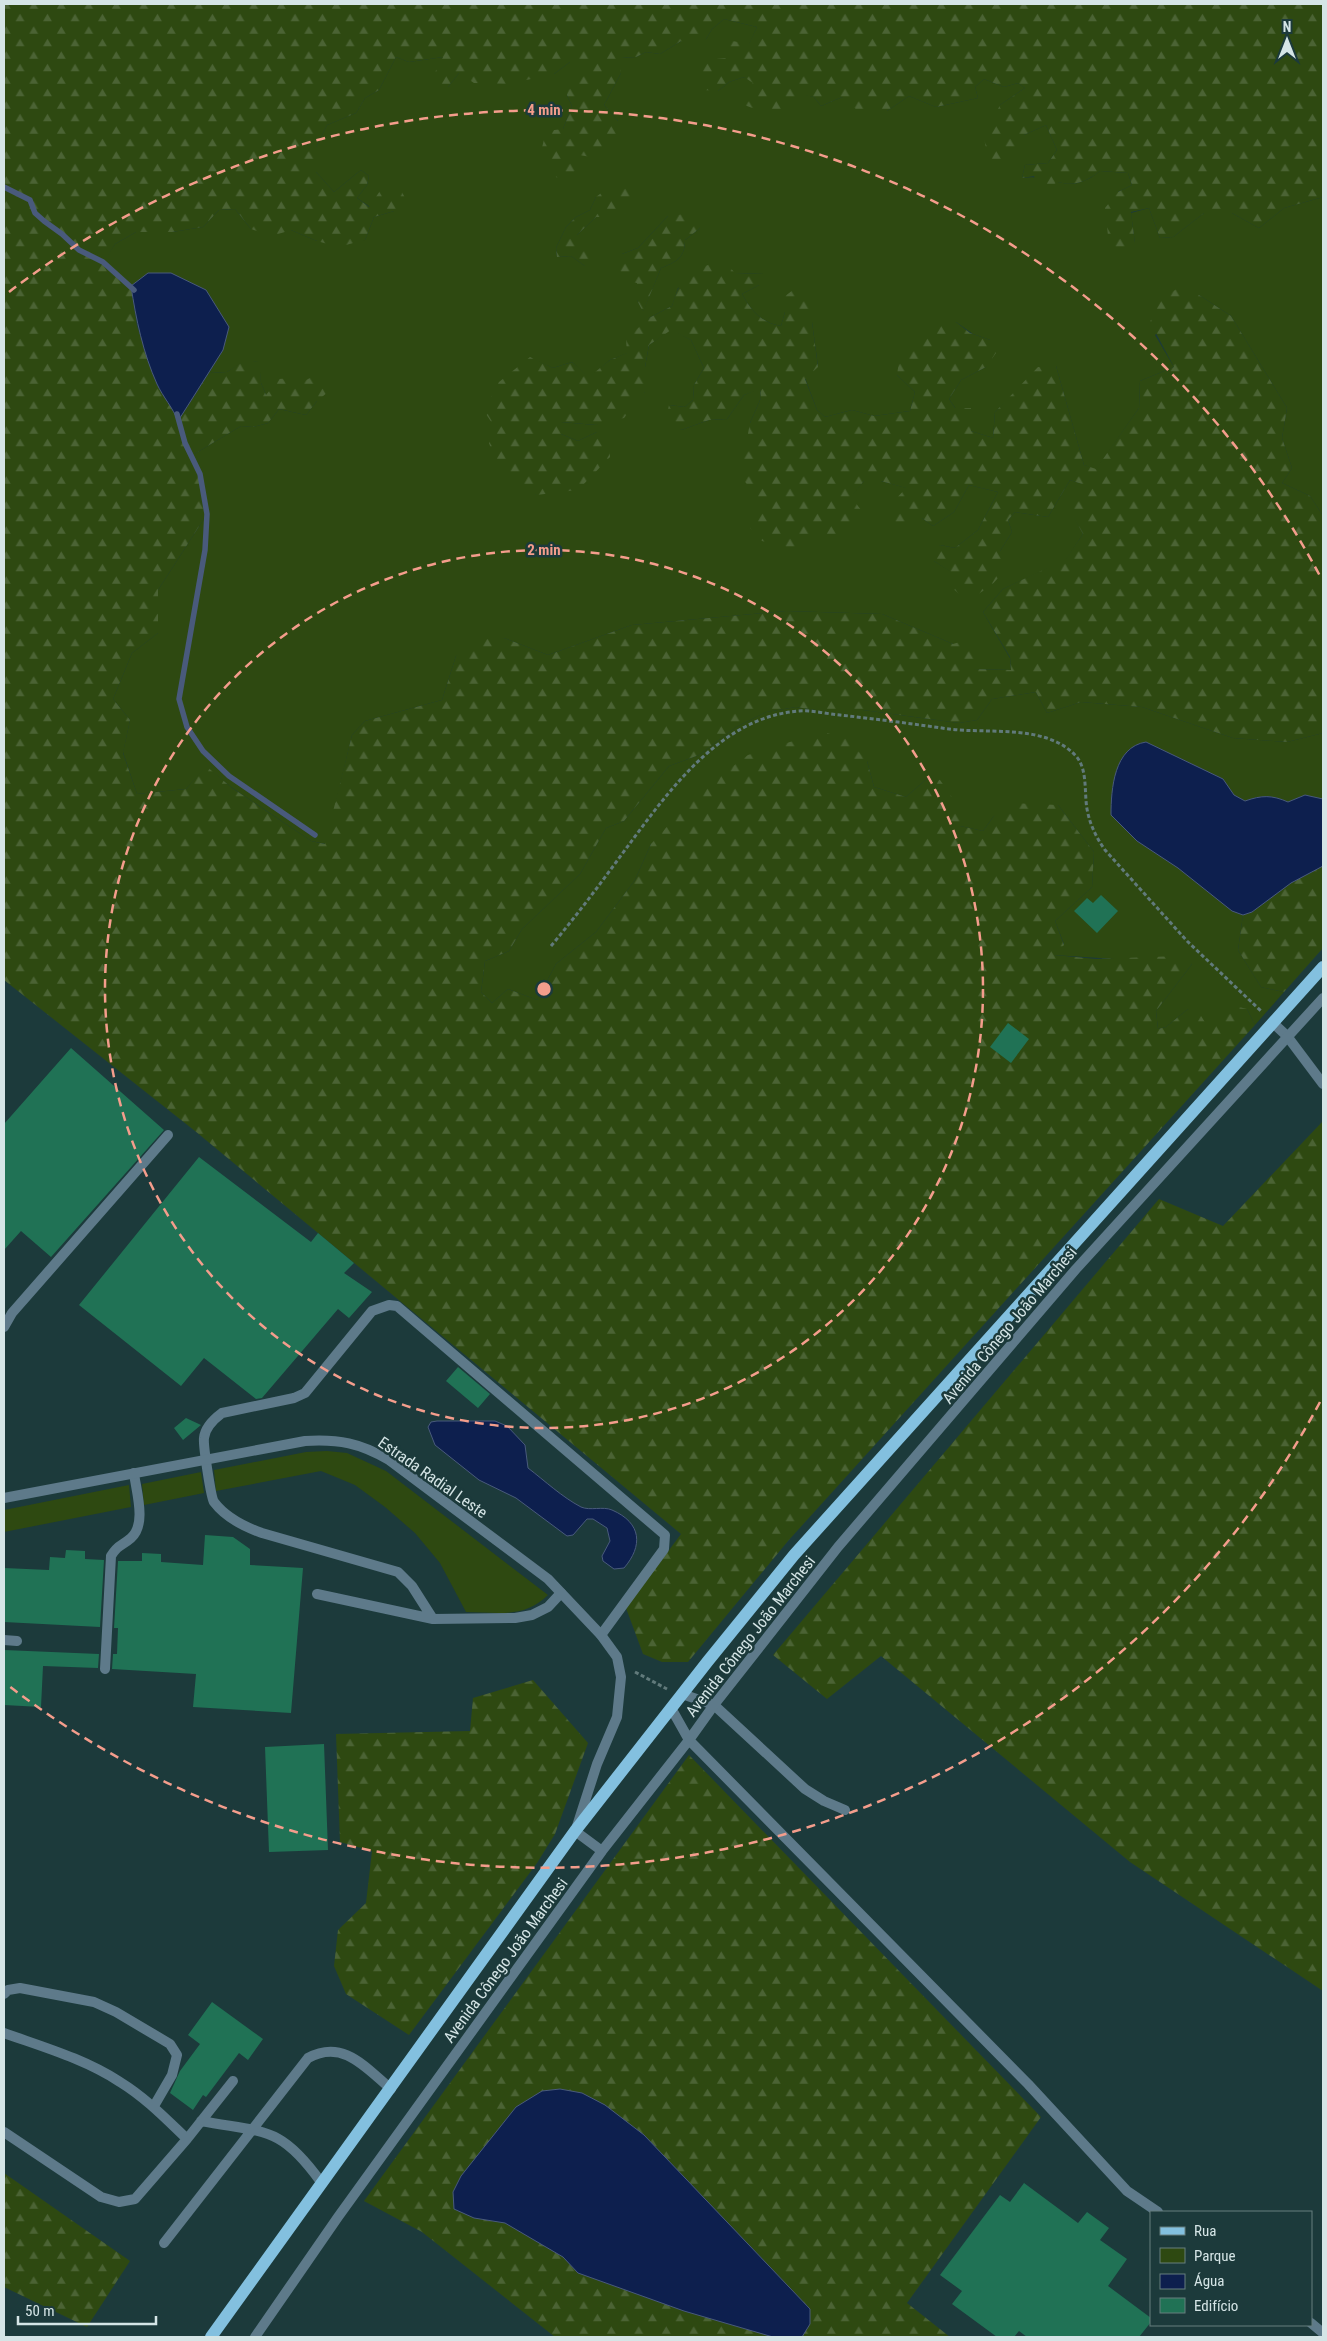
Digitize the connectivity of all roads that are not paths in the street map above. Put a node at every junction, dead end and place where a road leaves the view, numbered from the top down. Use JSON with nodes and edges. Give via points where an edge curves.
{"nodes":[{"id":1,"x":1323,"y":967,"type":"edge"},
{"id":2,"x":1323,"y":998,"type":"edge"},
{"id":3,"x":1273,"y":1023,"type":"junction"},
{"id":4,"x":1287,"y":1036,"type":"junction"},
{"id":5,"x":1323,"y":1084,"type":"edge"},
{"id":6,"x":168,"y":1135,"type":"dead end"},
{"id":7,"x":4,"y":1327,"type":"edge"},
{"id":8,"x":206,"y":1459,"type":"junction"},
{"id":9,"x":134,"y":1473,"type":"junction"},
{"id":10,"x":7,"y":1498,"type":"edge"},
{"id":11,"x":561,"y":1593,"type":"junction"},
{"id":12,"x":317,"y":1594,"type":"dead end"},
{"id":13,"x":433,"y":1619,"type":"junction"},
{"id":14,"x":601,"y":1635,"type":"junction"},
{"id":15,"x":4,"y":1640,"type":"edge"},
{"id":16,"x":17,"y":1641,"type":"dead end"},
{"id":17,"x":105,"y":1669,"type":"dead end"},
{"id":18,"x":682,"y":1694,"type":"junction"},
{"id":19,"x":714,"y":1704,"type":"junction"},
{"id":20,"x":671,"y":1708,"type":"junction"},
{"id":21,"x":689,"y":1740,"type":"junction"},
{"id":22,"x":845,"y":1810,"type":"dead end"},
{"id":23,"x":575,"y":1831,"type":"junction"},
{"id":24,"x":602,"y":1851,"type":"junction"},
{"id":25,"x":4,"y":1994,"type":"edge"},
{"id":26,"x":4,"y":2033,"type":"edge"},
{"id":27,"x":233,"y":2081,"type":"dead end"},
{"id":28,"x":391,"y":2089,"type":"junction"},
{"id":29,"x":154,"y":2106,"type":"junction"},
{"id":30,"x":201,"y":2122,"type":"junction"},
{"id":31,"x":252,"y":2129,"type":"junction"},
{"id":32,"x":4,"y":2132,"type":"edge"},
{"id":33,"x":187,"y":2140,"type":"junction"},
{"id":34,"x":321,"y":2182,"type":"junction"},
{"id":35,"x":1157,"y":2211,"type":"edge"},
{"id":36,"x":164,"y":2243,"type":"dead end"},
{"id":37,"x":1312,"y":2324,"type":"edge"},
{"id":38,"x":1323,"y":2333,"type":"edge"},
{"id":39,"x":211,"y":2337,"type":"edge"},
{"id":40,"x":255,"y":2337,"type":"edge"}],
"edges":[{"from":1,"to":3,"type":"main road"},
{"from":2,"to":4,"type":"street","name":"Avenida Cônego João Marchesi"},
{"from":3,"to":4,"type":"street"},
{"from":3,"to":18,"type":"main road","via":[[794,1555]]},
{"from":4,"to":5,"type":"street"},
{"from":4,"to":19,"type":"street","name":"Avenida Cônego João Marchesi","via":[[1076,1269],[838,1548]]},
{"from":6,"to":7,"type":"street","via":[[12,1313]]},
{"from":8,"to":9,"type":"street","name":"Estrada Radial Leste"},
{"from":8,"to":11,"type":"street","name":"Estrada Radial Leste","via":[[329,1439],[370,1449],[540,1573]]},
{"from":8,"to":13,"type":"street","via":[[213,1501],[243,1526],[398,1572],[412,1586]]},
{"from":8,"to":14,"type":"street","via":[[204,1437],[215,1418],[222,1413],[294,1398],[305,1392],[372,1311],[389,1305],[397,1306],[665,1535],[664,1549]]},
{"from":9,"to":10,"type":"street","name":"Estrada Radial Leste"},
{"from":9,"to":17,"type":"street","via":[[138,1529],[131,1538],[116,1546],[111,1556]]},
{"from":11,"to":13,"type":"street","via":[[548,1607],[532,1615]]},
{"from":11,"to":14,"type":"street","name":"Estrada Radial Leste"},
{"from":12,"to":13,"type":"street"},
{"from":14,"to":23,"type":"street","name":"Estrada Radial Leste","via":[[617,1657],[621,1677],[617,1717],[597,1764]]},
{"from":15,"to":16,"type":"street"},
{"from":18,"to":19,"type":"street"},
{"from":18,"to":20,"type":"main road"},
{"from":19,"to":21,"type":"street","name":"Avenida Cônego João Marchesi"},
{"from":19,"to":22,"type":"street","via":[[805,1789]]},
{"from":20,"to":21,"type":"street"},
{"from":20,"to":23,"type":"main road"},
{"from":21,"to":24,"type":"street","name":"Avenida Cônego João Marchesi"},
{"from":21,"to":35,"type":"street","via":[[1028,2084],[1127,2191]]},
{"from":23,"to":24,"type":"street"},
{"from":23,"to":28,"type":"main road"},
{"from":24,"to":40,"type":"street","name":"Avenida Cônego João Marchesi"},
{"from":25,"to":29,"type":"street","via":[[20,1988],[94,2002],[170,2044],[177,2056],[174,2068]]},
{"from":26,"to":29,"type":"street","via":[[95,2067]]},
{"from":27,"to":30,"type":"street"},
{"from":28,"to":31,"type":"street","via":[[353,2057],[320,2051],[308,2058]]},
{"from":28,"to":34,"type":"main road"},
{"from":29,"to":33,"type":"street"},
{"from":30,"to":31,"type":"street"},
{"from":30,"to":33,"type":"street"},
{"from":31,"to":34,"type":"street","via":[[288,2142],[304,2157]]},
{"from":31,"to":36,"type":"street"},
{"from":32,"to":33,"type":"street","via":[[101,2197],[119,2202],[135,2199]]},
{"from":34,"to":39,"type":"main road"},
{"from":37,"to":38,"type":"street"}]}
